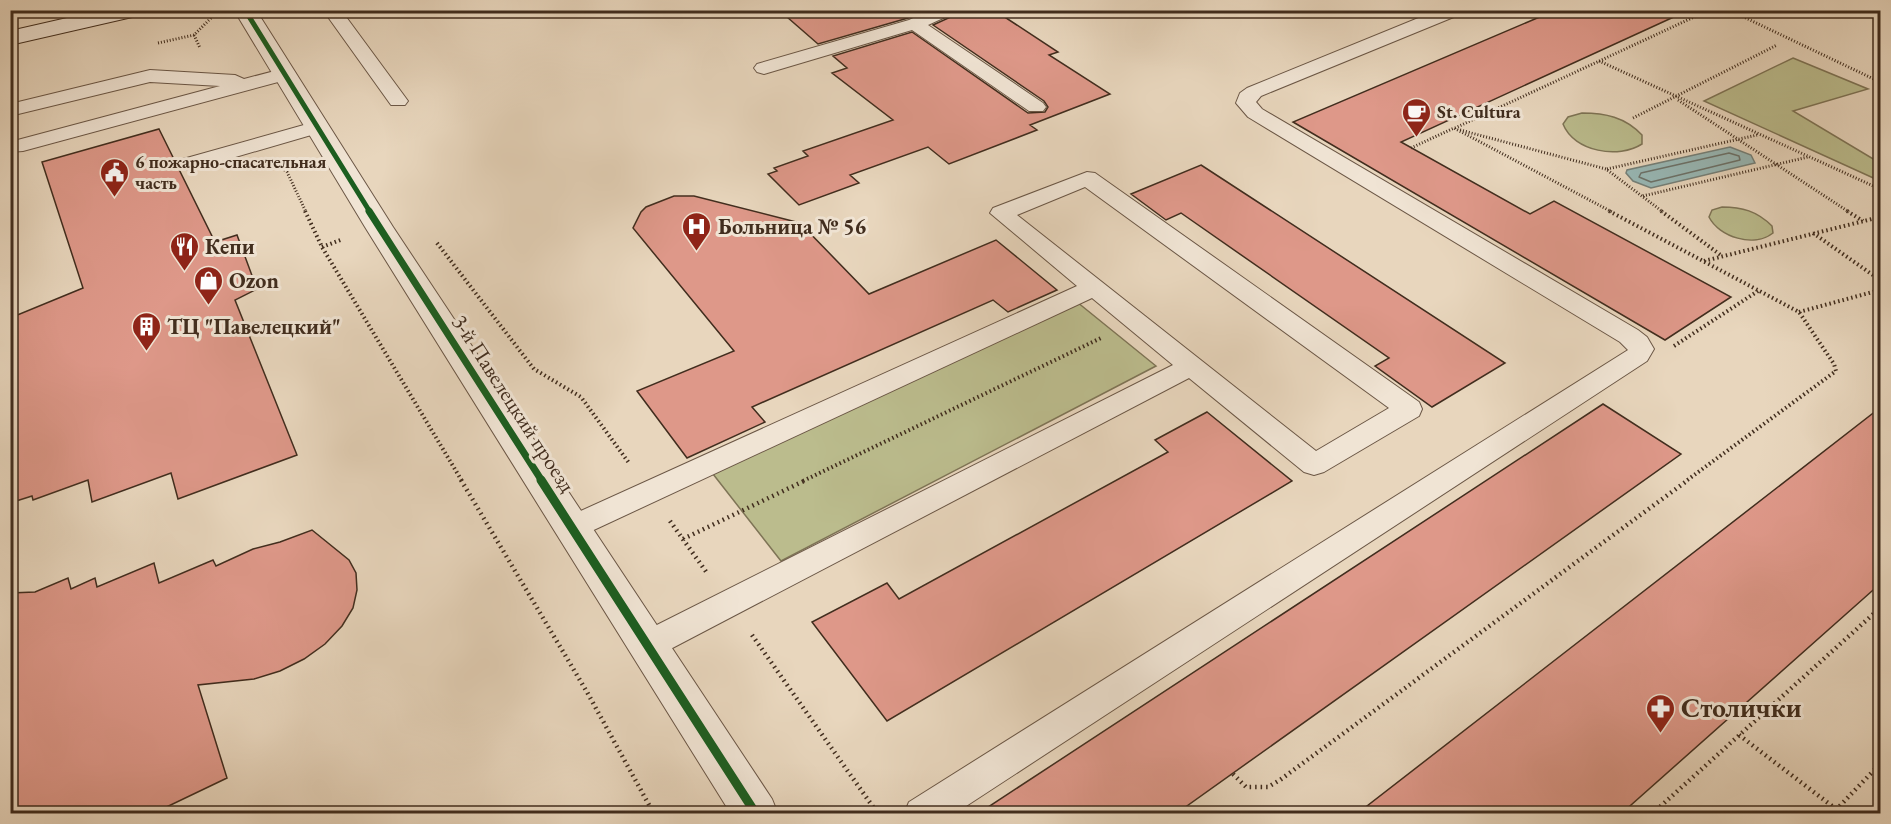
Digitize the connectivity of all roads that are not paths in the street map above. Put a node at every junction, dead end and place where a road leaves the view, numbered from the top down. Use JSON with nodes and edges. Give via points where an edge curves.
{"nodes":[{"id":1,"x":133,"y":10,"type":"edge"},
{"id":2,"x":245,"y":10,"type":"edge"},
{"id":3,"x":332,"y":10,"type":"edge"},
{"id":4,"x":946,"y":10,"type":"edge"},
{"id":5,"x":1455,"y":10,"type":"edge"},
{"id":6,"x":915,"y":24,"type":"junction"},
{"id":7,"x":10,"y":38,"type":"edge"},
{"id":8,"x":764,"y":68,"type":"dead end"},
{"id":9,"x":286,"y":74,"type":"junction"},
{"id":10,"x":257,"y":82,"type":"junction"},
{"id":11,"x":398,"y":100,"type":"dead end"},
{"id":12,"x":1036,"y":107,"type":"dead end"},
{"id":13,"x":10,"y":110,"type":"edge"},
{"id":14,"x":318,"y":127,"type":"junction"},
{"id":15,"x":16,"y":147,"type":"dead end"},
{"id":16,"x":191,"y":164,"type":"dead end"},
{"id":17,"x":1094,"y":288,"type":"junction"},
{"id":18,"x":1191,"y":366,"type":"junction"},
{"id":19,"x":573,"y":527,"type":"junction"},
{"id":20,"x":648,"y":645,"type":"junction"},
{"id":21,"x":756,"y":813,"type":"edge"},
{"id":22,"x":922,"y":813,"type":"edge"}],
"edges":[{"from":1,"to":7,"type":"street"},
{"from":2,"to":9,"type":"street","name":"3-й Павелецкий проезд"},
{"from":3,"to":11,"type":"lane"},
{"from":4,"to":6,"type":"lane"},
{"from":5,"to":22,"type":"lane","via":[[1254,92],[1246,103],[1255,113],[1629,336],[1641,349],[1638,355]]},
{"from":6,"to":8,"type":"lane"},
{"from":6,"to":12,"type":"lane"},
{"from":9,"to":10,"type":"lane"},
{"from":9,"to":14,"type":"street","name":"3-й Павелецкий проезд"},
{"from":10,"to":13,"type":"lane","via":[[150,75]]},
{"from":10,"to":15,"type":"lane"},
{"from":14,"to":16,"type":"lane"},
{"from":14,"to":19,"type":"street","name":"3-й Павелецкий проезд"},
{"from":17,"to":18,"type":"lane"},
{"from":17,"to":18,"type":"lane","via":[[1001,213],[1087,178],[1408,409],[1314,465]]},
{"from":17,"to":19,"type":"lane"},
{"from":18,"to":20,"type":"lane"},
{"from":19,"to":20,"type":"street","name":"3-й Павелецкий проезд"},
{"from":20,"to":21,"type":"street","name":"3-й Павелецкий проезд"}]}
